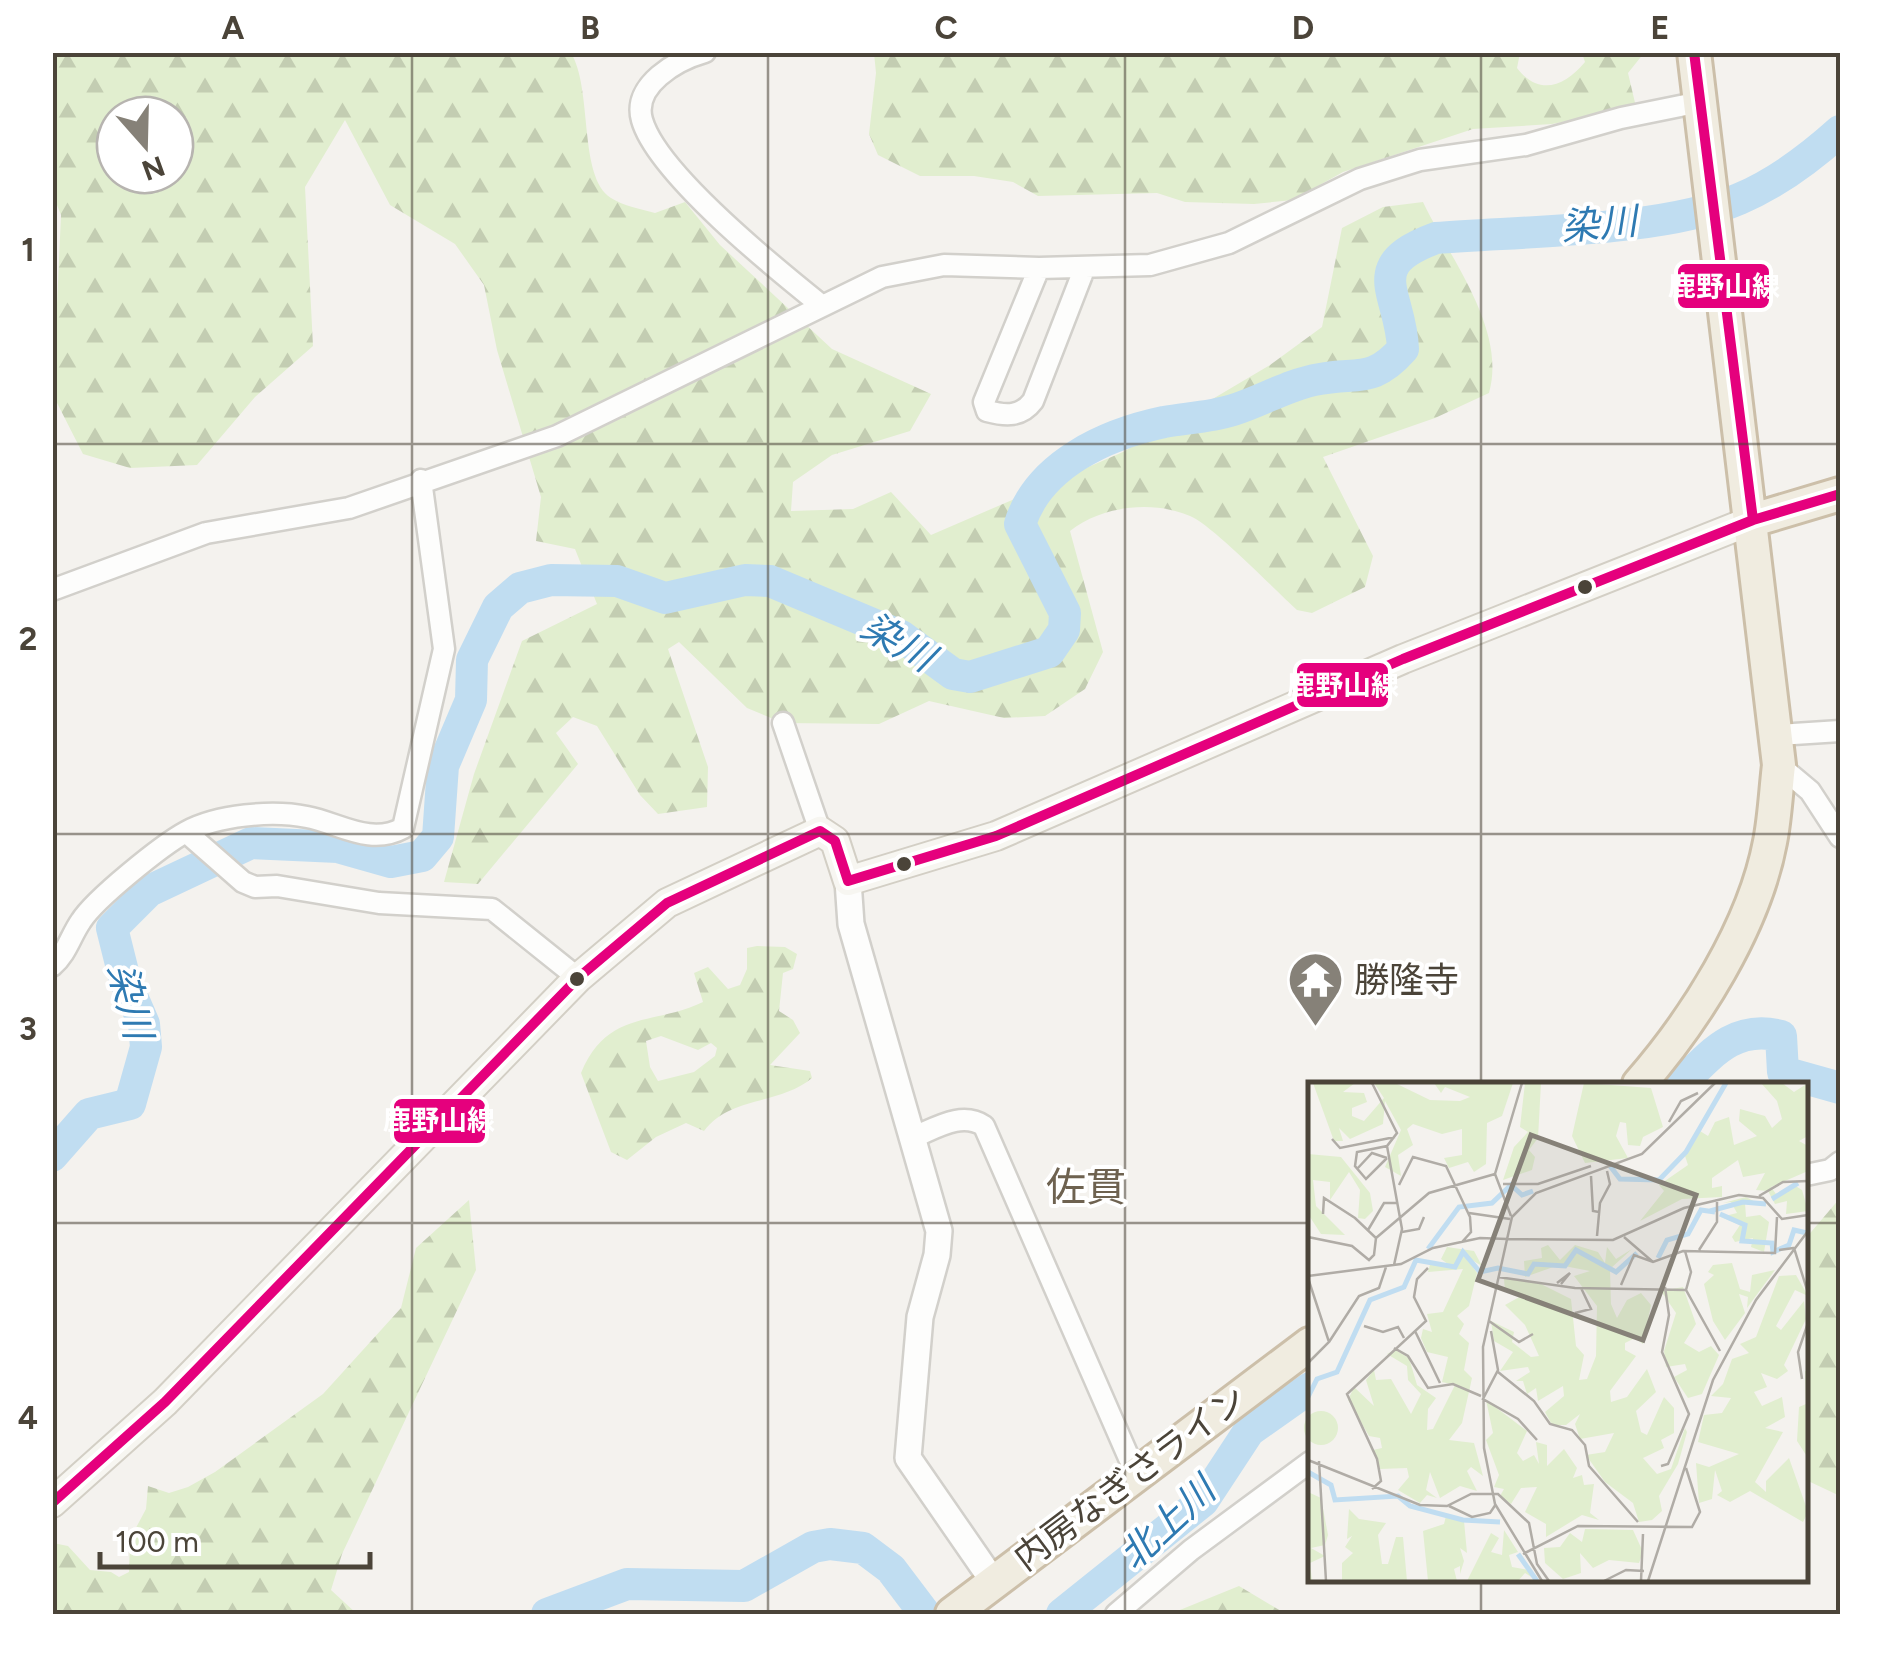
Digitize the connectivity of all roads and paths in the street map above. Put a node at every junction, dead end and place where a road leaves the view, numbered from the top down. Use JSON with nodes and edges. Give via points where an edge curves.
{"nodes":[{"id":1,"x":704,"y":52,"type":"edge"},
{"id":2,"x":1694,"y":52,"type":"edge"},
{"id":3,"x":1700,"y":102,"type":"junction"},
{"id":4,"x":1085,"y":267,"type":"junction"},
{"id":5,"x":1039,"y":268,"type":"junction"},
{"id":6,"x":820,"y":304,"type":"junction"},
{"id":7,"x":421,"y":480,"type":"junction"},
{"id":8,"x":1840,"y":494,"type":"edge"},
{"id":9,"x":1753,"y":520,"type":"junction"},
{"id":10,"x":52,"y":590,"type":"edge"},
{"id":11,"x":783,"y":723,"type":"dead end"},
{"id":12,"x":1840,"y":730,"type":"edge"},
{"id":13,"x":1778,"y":750,"type":"junction"},
{"id":14,"x":820,"y":831,"type":"junction"},
{"id":15,"x":191,"y":835,"type":"junction"},
{"id":16,"x":1840,"y":837,"type":"edge"},
{"id":17,"x":848,"y":881,"type":"junction"},
{"id":18,"x":52,"y":966,"type":"edge"},
{"id":19,"x":578,"y":978,"type":"junction"},
{"id":20,"x":1641,"y":1082,"type":"edge"},
{"id":21,"x":914,"y":1138,"type":"junction"},
{"id":22,"x":1840,"y":1162,"type":"edge"},
{"id":23,"x":1808,"y":1176,"type":"edge"},
{"id":24,"x":1308,"y":1345,"type":"edge"},
{"id":25,"x":1308,"y":1463,"type":"edge"},
{"id":26,"x":1136,"y":1474,"type":"junction"},
{"id":27,"x":52,"y":1503,"type":"edge"},
{"id":28,"x":993,"y":1581,"type":"junction"},
{"id":29,"x":959,"y":1609,"type":"edge"},
{"id":30,"x":1116,"y":1614,"type":"edge"}],
"edges":[{"from":1,"to":6,"type":"street","via":[[652,83],[642,101],[642,121],[706,204]]},
{"from":2,"to":3,"type":"highway"},
{"from":3,"to":4,"type":"street","via":[[1526,145],[1420,160],[1360,179],[1229,243],[1150,265]]},
{"from":3,"to":9,"type":"highway"},
{"from":4,"to":5,"type":"street"},
{"from":4,"to":5,"type":"street","via":[[1033,401],[1015,414],[987,411],[984,402]]},
{"from":5,"to":6,"type":"street","via":[[944,265],[882,277]]},
{"from":6,"to":7,"type":"street","via":[[557,436]]},
{"from":7,"to":10,"type":"street","via":[[349,508],[206,533]]},
{"from":7,"to":15,"type":"street","via":[[444,648],[403,828],[376,835],[274,815],[232,819]]},
{"from":8,"to":9,"type":"highway"},
{"from":9,"to":13,"type":"highway"},
{"from":9,"to":17,"type":"main road","via":[[1403,660],[996,836]]},
{"from":11,"to":14,"type":"street"},
{"from":12,"to":13,"type":"street"},
{"from":13,"to":16,"type":"street"},
{"from":13,"to":20,"type":"highway","via":[[1770,844],[1730,949],[1679,1038]]},
{"from":14,"to":17,"type":"main road","via":[[835,842]]},
{"from":14,"to":19,"type":"main road","via":[[667,904]]},
{"from":15,"to":18,"type":"street","via":[[104,894]]},
{"from":15,"to":19,"type":"street","via":[[243,882],[378,903],[492,910]]},
{"from":17,"to":21,"type":"street","via":[[851,924]]},
{"from":19,"to":27,"type":"main road","via":[[166,1402]]},
{"from":21,"to":26,"type":"street","via":[[949,1122],[976,1120],[984,1126]]},
{"from":21,"to":28,"type":"street","via":[[938,1230],[920,1317],[908,1458]]},
{"from":22,"to":23,"type":"street"},
{"from":24,"to":26,"type":"highway","name":"内房なぎさライン"},
{"from":25,"to":30,"type":"street"},
{"from":26,"to":28,"type":"highway","name":"内房なぎさライン"},
{"from":28,"to":29,"type":"highway","name":"内房なぎさライン"}]}
